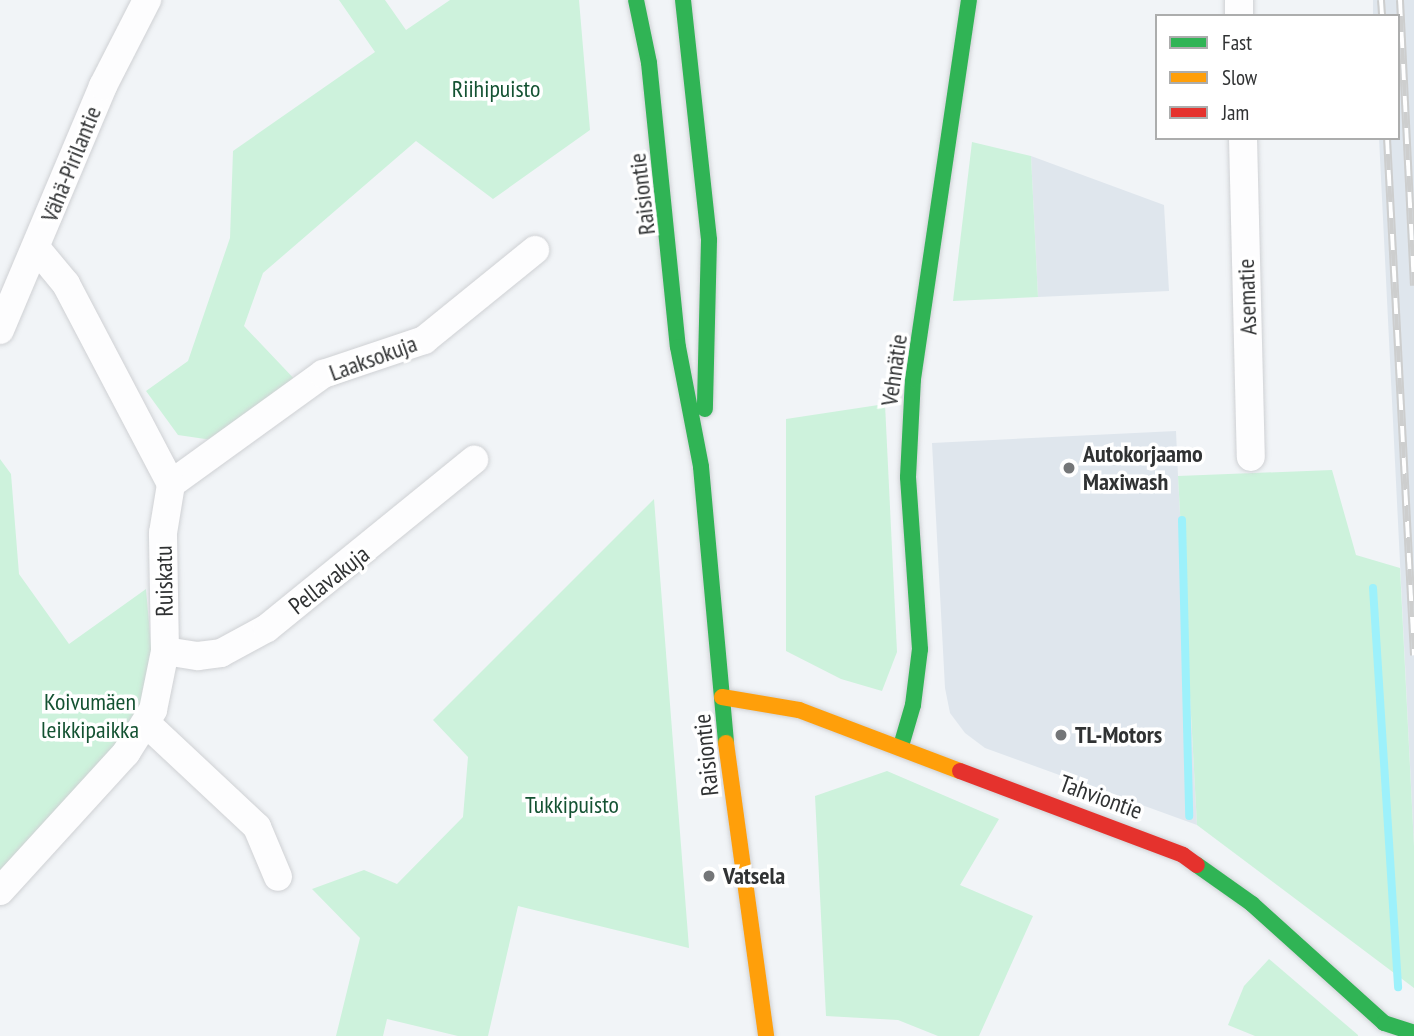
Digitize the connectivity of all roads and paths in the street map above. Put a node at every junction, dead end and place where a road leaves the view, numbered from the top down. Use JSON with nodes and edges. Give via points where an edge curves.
{"nodes":[{"id":1,"x":147,"y":0,"type":"edge"},
{"id":2,"x":636,"y":0,"type":"edge"},
{"id":3,"x":682,"y":0,"type":"edge"},
{"id":4,"x":969,"y":0,"type":"edge"},
{"id":5,"x":1243,"y":140,"type":"edge"},
{"id":6,"x":37,"y":250,"type":"junction"},
{"id":7,"x":535,"y":250,"type":"dead end"},
{"id":8,"x":0,"y":330,"type":"edge"},
{"id":9,"x":1251,"y":457,"type":"dead end"},
{"id":10,"x":474,"y":460,"type":"dead end"},
{"id":11,"x":701,"y":467,"type":"junction"},
{"id":12,"x":171,"y":484,"type":"junction"},
{"id":13,"x":165,"y":651,"type":"junction"},
{"id":14,"x":722,"y":697,"type":"junction"},
{"id":15,"x":146,"y":723,"type":"junction"},
{"id":16,"x":901,"y":746,"type":"junction"},
{"id":17,"x":278,"y":877,"type":"dead end"},
{"id":18,"x":0,"y":891,"type":"edge"},
{"id":19,"x":1414,"y":1033,"type":"edge"},
{"id":20,"x":766,"y":1036,"type":"edge"}],
"edges":[{"from":1,"to":6,"type":"street","name":"Vähä-Pirilantie","via":[[103,86]]},
{"from":2,"to":11,"type":"street","name":"Raisiontie","via":[[649,63],[678,347]]},
{"from":3,"to":11,"type":"street","name":"Raisiontie","via":[[691,44],[709,240]]},
{"from":4,"to":16,"type":"street","name":"Vehnätie","via":[[913,380],[908,477],[920,649],[913,705]]},
{"from":5,"to":9,"type":"street","name":"Asematie"},
{"from":6,"to":8,"type":"street","name":"Vähä-Pirilantie"},
{"from":6,"to":12,"type":"street","via":[[66,284]]},
{"from":7,"to":12,"type":"street","name":"Laaksokuja","via":[[424,340],[323,374]]},
{"from":10,"to":13,"type":"street","name":"Pellavakuja","via":[[268,628],[221,653],[198,656]]},
{"from":11,"to":14,"type":"street","name":"Raisiontie"},
{"from":12,"to":13,"type":"street","name":"Ruiskatu","via":[[163,533]]},
{"from":13,"to":15,"type":"street","name":"Ruiskatu","via":[[161,682]]},
{"from":14,"to":16,"type":"street","name":"Tahviontie","via":[[799,710]]},
{"from":14,"to":20,"type":"street","name":"Raisiontie"},
{"from":15,"to":17,"type":"street","via":[[257,827]]},
{"from":15,"to":18,"type":"street","name":"Ruiskatu","via":[[126,753]]},
{"from":16,"to":19,"type":"street","name":"Tahviontie","via":[[1183,855],[1252,904],[1384,1023]]}]}
